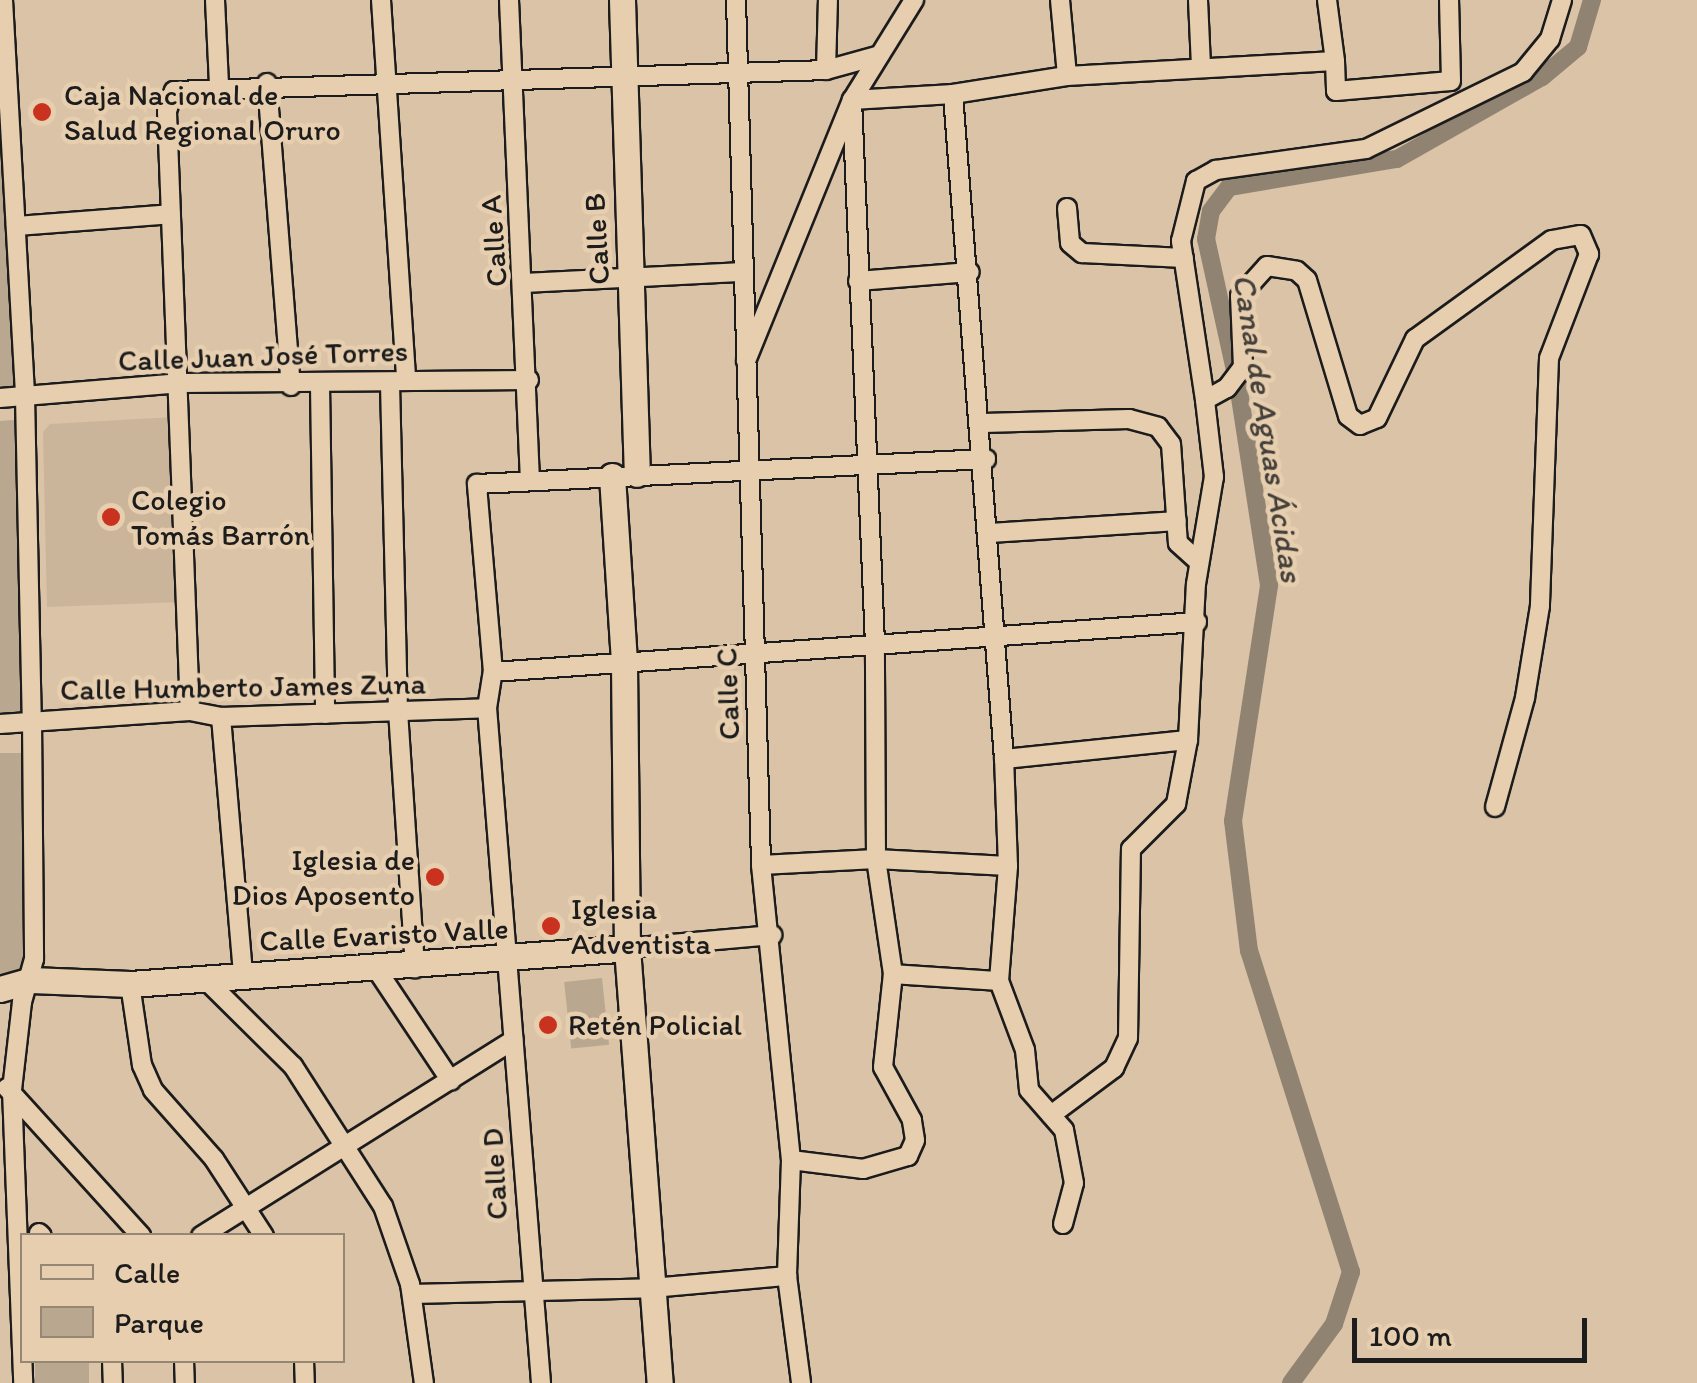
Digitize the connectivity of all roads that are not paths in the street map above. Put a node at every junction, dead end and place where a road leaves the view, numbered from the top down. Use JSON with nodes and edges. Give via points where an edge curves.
{"nodes":[{"id":1,"x":3,"y":0,"type":"edge"},
{"id":2,"x":215,"y":0,"type":"edge"},
{"id":3,"x":381,"y":0,"type":"edge"},
{"id":4,"x":509,"y":0,"type":"edge"},
{"id":5,"x":622,"y":0,"type":"edge"},
{"id":6,"x":736,"y":0,"type":"edge"},
{"id":7,"x":828,"y":0,"type":"edge"},
{"id":8,"x":914,"y":0,"type":"edge"},
{"id":9,"x":1060,"y":0,"type":"edge"},
{"id":10,"x":1198,"y":0,"type":"edge"},
{"id":11,"x":1327,"y":0,"type":"edge"},
{"id":12,"x":1449,"y":0,"type":"edge"},
{"id":13,"x":1562,"y":0,"type":"edge"},
{"id":14,"x":877,"y":56,"type":"junction"},
{"id":15,"x":1335,"y":61,"type":"junction"},
{"id":16,"x":1202,"y":67,"type":"junction"},
{"id":17,"x":826,"y":70,"type":"junction"},
{"id":18,"x":734,"y":73,"type":"junction"},
{"id":19,"x":620,"y":76,"type":"junction"},
{"id":20,"x":1066,"y":76,"type":"junction"},
{"id":21,"x":510,"y":80,"type":"junction"},
{"id":22,"x":268,"y":83,"type":"junction"},
{"id":23,"x":386,"y":83,"type":"junction"},
{"id":24,"x":220,"y":84,"type":"junction"},
{"id":25,"x":953,"y":94,"type":"junction"},
{"id":26,"x":852,"y":100,"type":"junction"},
{"id":27,"x":1067,"y":208,"type":"dead end"},
{"id":28,"x":171,"y":214,"type":"junction"},
{"id":29,"x":16,"y":226,"type":"junction"},
{"id":30,"x":1184,"y":258,"type":"junction"},
{"id":31,"x":739,"y":272,"type":"junction"},
{"id":32,"x":970,"y":272,"type":"junction"},
{"id":33,"x":633,"y":278,"type":"junction"},
{"id":34,"x":858,"y":281,"type":"junction"},
{"id":35,"x":524,"y":283,"type":"junction"},
{"id":36,"x":744,"y":366,"type":"junction"},
{"id":37,"x":398,"y":380,"type":"junction"},
{"id":38,"x":529,"y":380,"type":"junction"},
{"id":39,"x":181,"y":384,"type":"junction"},
{"id":40,"x":291,"y":386,"type":"junction"},
{"id":41,"x":320,"y":386,"type":"junction"},
{"id":42,"x":25,"y":396,"type":"junction"},
{"id":43,"x":0,"y":398,"type":"edge"},
{"id":44,"x":1205,"y":400,"type":"junction"},
{"id":45,"x":983,"y":423,"type":"junction"},
{"id":46,"x":986,"y":459,"type":"junction"},
{"id":47,"x":867,"y":464,"type":"junction"},
{"id":48,"x":748,"y":469,"type":"junction"},
{"id":49,"x":625,"y":475,"type":"junction"},
{"id":50,"x":530,"y":479,"type":"junction"},
{"id":51,"x":1177,"y":521,"type":"junction"},
{"id":52,"x":991,"y":533,"type":"junction"},
{"id":53,"x":1200,"y":562,"type":"junction"},
{"id":54,"x":1197,"y":622,"type":"junction"},
{"id":55,"x":995,"y":637,"type":"junction"},
{"id":56,"x":875,"y":644,"type":"junction"},
{"id":57,"x":755,"y":653,"type":"junction"},
{"id":58,"x":624,"y":664,"type":"junction"},
{"id":59,"x":493,"y":672,"type":"junction"},
{"id":60,"x":487,"y":708,"type":"junction"},
{"id":61,"x":190,"y":711,"type":"junction"},
{"id":62,"x":398,"y":711,"type":"junction"},
{"id":63,"x":324,"y":714,"type":"junction"},
{"id":64,"x":221,"y":717,"type":"junction"},
{"id":65,"x":32,"y":720,"type":"junction"},
{"id":66,"x":0,"y":724,"type":"edge"},
{"id":67,"x":1188,"y":740,"type":"junction"},
{"id":68,"x":1004,"y":759,"type":"junction"},
{"id":69,"x":1494,"y":807,"type":"dead end"},
{"id":70,"x":876,"y":860,"type":"junction"},
{"id":71,"x":761,"y":864,"type":"junction"},
{"id":72,"x":1008,"y":866,"type":"junction"},
{"id":73,"x":772,"y":935,"type":"junction"},
{"id":74,"x":627,"y":948,"type":"junction"},
{"id":75,"x":506,"y":962,"type":"junction"},
{"id":76,"x":415,"y":968,"type":"junction"},
{"id":77,"x":377,"y":970,"type":"junction"},
{"id":78,"x":893,"y":974,"type":"junction"},
{"id":79,"x":202,"y":976,"type":"junction"},
{"id":80,"x":243,"y":976,"type":"junction"},
{"id":81,"x":31,"y":980,"type":"junction"},
{"id":82,"x":999,"y":981,"type":"junction"},
{"id":83,"x":130,"y":984,"type":"junction"},
{"id":84,"x":0,"y":989,"type":"edge"},
{"id":85,"x":514,"y":1040,"type":"junction"},
{"id":86,"x":451,"y":1081,"type":"junction"},
{"id":87,"x":6,"y":1088,"type":"edge"},
{"id":88,"x":1051,"y":1116,"type":"junction"},
{"id":89,"x":349,"y":1147,"type":"junction"},
{"id":90,"x":791,"y":1160,"type":"junction"},
{"id":91,"x":250,"y":1210,"type":"junction"},
{"id":92,"x":1063,"y":1224,"type":"dead end"},
{"id":93,"x":138,"y":1233,"type":"edge"},
{"id":94,"x":207,"y":1233,"type":"edge"},
{"id":95,"x":262,"y":1233,"type":"edge"},
{"id":96,"x":787,"y":1276,"type":"junction"},
{"id":97,"x":652,"y":1288,"type":"junction"},
{"id":98,"x":529,"y":1291,"type":"junction"},
{"id":99,"x":412,"y":1294,"type":"junction"},
{"id":100,"x":20,"y":1331,"type":"edge"},
{"id":101,"x":424,"y":1383,"type":"edge"},
{"id":102,"x":541,"y":1383,"type":"edge"},
{"id":103,"x":660,"y":1383,"type":"edge"},
{"id":104,"x":801,"y":1383,"type":"edge"}],
"edges":[{"from":1,"to":29,"type":"street"},
{"from":2,"to":24,"type":"street"},
{"from":3,"to":23,"type":"street"},
{"from":4,"to":21,"type":"street","name":"Calle A"},
{"from":5,"to":19,"type":"street","name":"Calle B"},
{"from":6,"to":18,"type":"street","name":"Calle C"},
{"from":7,"to":17,"type":"street"},
{"from":8,"to":14,"type":"street"},
{"from":9,"to":20,"type":"street"},
{"from":10,"to":16,"type":"street"},
{"from":11,"to":15,"type":"street"},
{"from":12,"to":15,"type":"street","via":[[1451,80],[1336,91]]},
{"from":13,"to":30,"type":"street","via":[[1550,39],[1523,72],[1366,149],[1216,170],[1196,181],[1182,222]]},
{"from":14,"to":17,"type":"street"},
{"from":14,"to":26,"type":"street"},
{"from":15,"to":16,"type":"street"},
{"from":16,"to":20,"type":"street"},
{"from":17,"to":18,"type":"street"},
{"from":18,"to":19,"type":"street"},
{"from":18,"to":31,"type":"street","name":"Calle C"},
{"from":19,"to":21,"type":"street"},
{"from":19,"to":33,"type":"street","name":"Calle B"},
{"from":20,"to":25,"type":"street"},
{"from":21,"to":23,"type":"street"},
{"from":21,"to":35,"type":"street","name":"Calle A"},
{"from":22,"to":23,"type":"street"},
{"from":22,"to":24,"type":"street"},
{"from":22,"to":40,"type":"street"},
{"from":23,"to":37,"type":"street"},
{"from":24,"to":28,"type":"street","via":[[174,90],[167,111]]},
{"from":25,"to":26,"type":"street"},
{"from":25,"to":32,"type":"street"},
{"from":26,"to":34,"type":"street"},
{"from":26,"to":36,"type":"street"},
{"from":27,"to":30,"type":"street","via":[[1070,243],[1082,253]]},
{"from":28,"to":29,"type":"street"},
{"from":28,"to":39,"type":"street"},
{"from":29,"to":42,"type":"street"},
{"from":30,"to":44,"type":"street"},
{"from":31,"to":33,"type":"street"},
{"from":31,"to":36,"type":"street","name":"Calle C"},
{"from":32,"to":34,"type":"street"},
{"from":32,"to":45,"type":"street"},
{"from":33,"to":35,"type":"street"},
{"from":33,"to":49,"type":"street","name":"Calle B"},
{"from":34,"to":47,"type":"street"},
{"from":35,"to":38,"type":"street","name":"Calle A"},
{"from":36,"to":48,"type":"street","name":"Calle C"},
{"from":37,"to":38,"type":"street","name":"Calle Juan José Torres"},
{"from":37,"to":41,"type":"street","name":"Calle Juan José Torres"},
{"from":37,"to":62,"type":"street"},
{"from":38,"to":50,"type":"street","name":"Calle A"},
{"from":39,"to":40,"type":"street","name":"Calle Juan José Torres"},
{"from":39,"to":42,"type":"street","name":"Calle Juan José Torres"},
{"from":39,"to":61,"type":"street"},
{"from":40,"to":41,"type":"street","name":"Calle Juan José Torres"},
{"from":41,"to":63,"type":"street"},
{"from":42,"to":43,"type":"street","name":"Calle Juan José Torres"},
{"from":42,"to":65,"type":"street"},
{"from":44,"to":53,"type":"street","via":[[1214,477]]},
{"from":44,"to":69,"type":"street","via":[[1227,388],[1243,366],[1244,287],[1267,266],[1297,270],[1308,280],[1348,416],[1360,425],[1377,418],[1415,339],[1552,240],[1580,234],[1589,254],[1586,274],[1548,358],[1540,606],[1525,698]]},
{"from":45,"to":46,"type":"street"},
{"from":45,"to":51,"type":"street","via":[[1128,419],[1158,427],[1171,444]]},
{"from":46,"to":47,"type":"street"},
{"from":46,"to":52,"type":"street"},
{"from":47,"to":48,"type":"street"},
{"from":47,"to":56,"type":"street"},
{"from":48,"to":49,"type":"street"},
{"from":48,"to":57,"type":"street","name":"Calle C"},
{"from":49,"to":50,"type":"street"},
{"from":49,"to":58,"type":"street","name":"Calle B"},
{"from":50,"to":59,"type":"street","name":"Calle D","via":[[476,484]]},
{"from":51,"to":52,"type":"street"},
{"from":51,"to":53,"type":"street","via":[[1178,543]]},
{"from":52,"to":55,"type":"street"},
{"from":53,"to":54,"type":"street"},
{"from":54,"to":55,"type":"street"},
{"from":54,"to":67,"type":"street"},
{"from":55,"to":56,"type":"street"},
{"from":55,"to":68,"type":"street"},
{"from":56,"to":57,"type":"street"},
{"from":56,"to":70,"type":"street"},
{"from":57,"to":58,"type":"street"},
{"from":57,"to":71,"type":"street","name":"Calle C"},
{"from":58,"to":59,"type":"street"},
{"from":58,"to":74,"type":"street","name":"Calle B"},
{"from":59,"to":60,"type":"street","name":"Calle D"},
{"from":60,"to":62,"type":"street","name":"Calle Humberto James Zuna"},
{"from":60,"to":75,"type":"street","name":"Calle D"},
{"from":61,"to":64,"type":"street","name":"Calle Humberto James Zuna"},
{"from":61,"to":65,"type":"street","name":"Calle Humberto James Zuna"},
{"from":62,"to":63,"type":"street","name":"Calle Humberto James Zuna"},
{"from":62,"to":76,"type":"street"},
{"from":63,"to":64,"type":"street","name":"Calle Humberto James Zuna"},
{"from":64,"to":80,"type":"street"},
{"from":65,"to":66,"type":"street","name":"Calle Humberto James Zuna"},
{"from":65,"to":81,"type":"street"},
{"from":67,"to":68,"type":"street"},
{"from":67,"to":88,"type":"street","via":[[1176,804],[1131,849],[1128,1038],[1114,1068]]},
{"from":68,"to":72,"type":"street"},
{"from":70,"to":71,"type":"street"},
{"from":70,"to":72,"type":"street"},
{"from":70,"to":78,"type":"street"},
{"from":71,"to":73,"type":"street","name":"Calle C"},
{"from":72,"to":82,"type":"street"},
{"from":73,"to":74,"type":"street","name":"Calle Evaristo Valle"},
{"from":73,"to":90,"type":"street","name":"Calle C"},
{"from":74,"to":75,"type":"street","name":"Calle Evaristo Valle"},
{"from":74,"to":97,"type":"street","name":"Calle B"},
{"from":75,"to":76,"type":"street","name":"Calle Evaristo Valle"},
{"from":75,"to":85,"type":"street","name":"Calle D"},
{"from":76,"to":77,"type":"street","name":"Calle Evaristo Valle"},
{"from":77,"to":80,"type":"street","name":"Calle Evaristo Valle"},
{"from":77,"to":86,"type":"street"},
{"from":78,"to":82,"type":"street"},
{"from":78,"to":90,"type":"street","via":[[883,1068],[912,1120],[915,1140],[908,1156],[862,1169]]},
{"from":79,"to":80,"type":"street","name":"Calle Evaristo Valle"},
{"from":79,"to":83,"type":"street","name":"Calle Evaristo Valle"},
{"from":79,"to":89,"type":"street","via":[[293,1066]]},
{"from":81,"to":83,"type":"street","name":"Calle Evaristo Valle"},
{"from":81,"to":84,"type":"street","name":"Calle Evaristo Valle"},
{"from":81,"to":87,"type":"street"},
{"from":82,"to":88,"type":"street","via":[[1025,1050],[1029,1090]]},
{"from":83,"to":91,"type":"street","via":[[142,1065],[153,1090]]},
{"from":85,"to":86,"type":"street"},
{"from":85,"to":98,"type":"street","name":"Calle D"},
{"from":86,"to":89,"type":"street"},
{"from":87,"to":93,"type":"street"},
{"from":87,"to":100,"type":"street"},
{"from":88,"to":92,"type":"street","via":[[1064,1130],[1074,1182]]},
{"from":89,"to":91,"type":"street"},
{"from":89,"to":99,"type":"street","via":[[382,1206]]},
{"from":90,"to":96,"type":"street","name":"Calle C"},
{"from":91,"to":94,"type":"street"},
{"from":91,"to":95,"type":"street"},
{"from":96,"to":97,"type":"street"},
{"from":96,"to":104,"type":"street","name":"Calle C"},
{"from":97,"to":98,"type":"street"},
{"from":97,"to":103,"type":"street","name":"Calle B"},
{"from":98,"to":99,"type":"street"},
{"from":98,"to":102,"type":"street","name":"Calle D"},
{"from":99,"to":101,"type":"street"}]}
